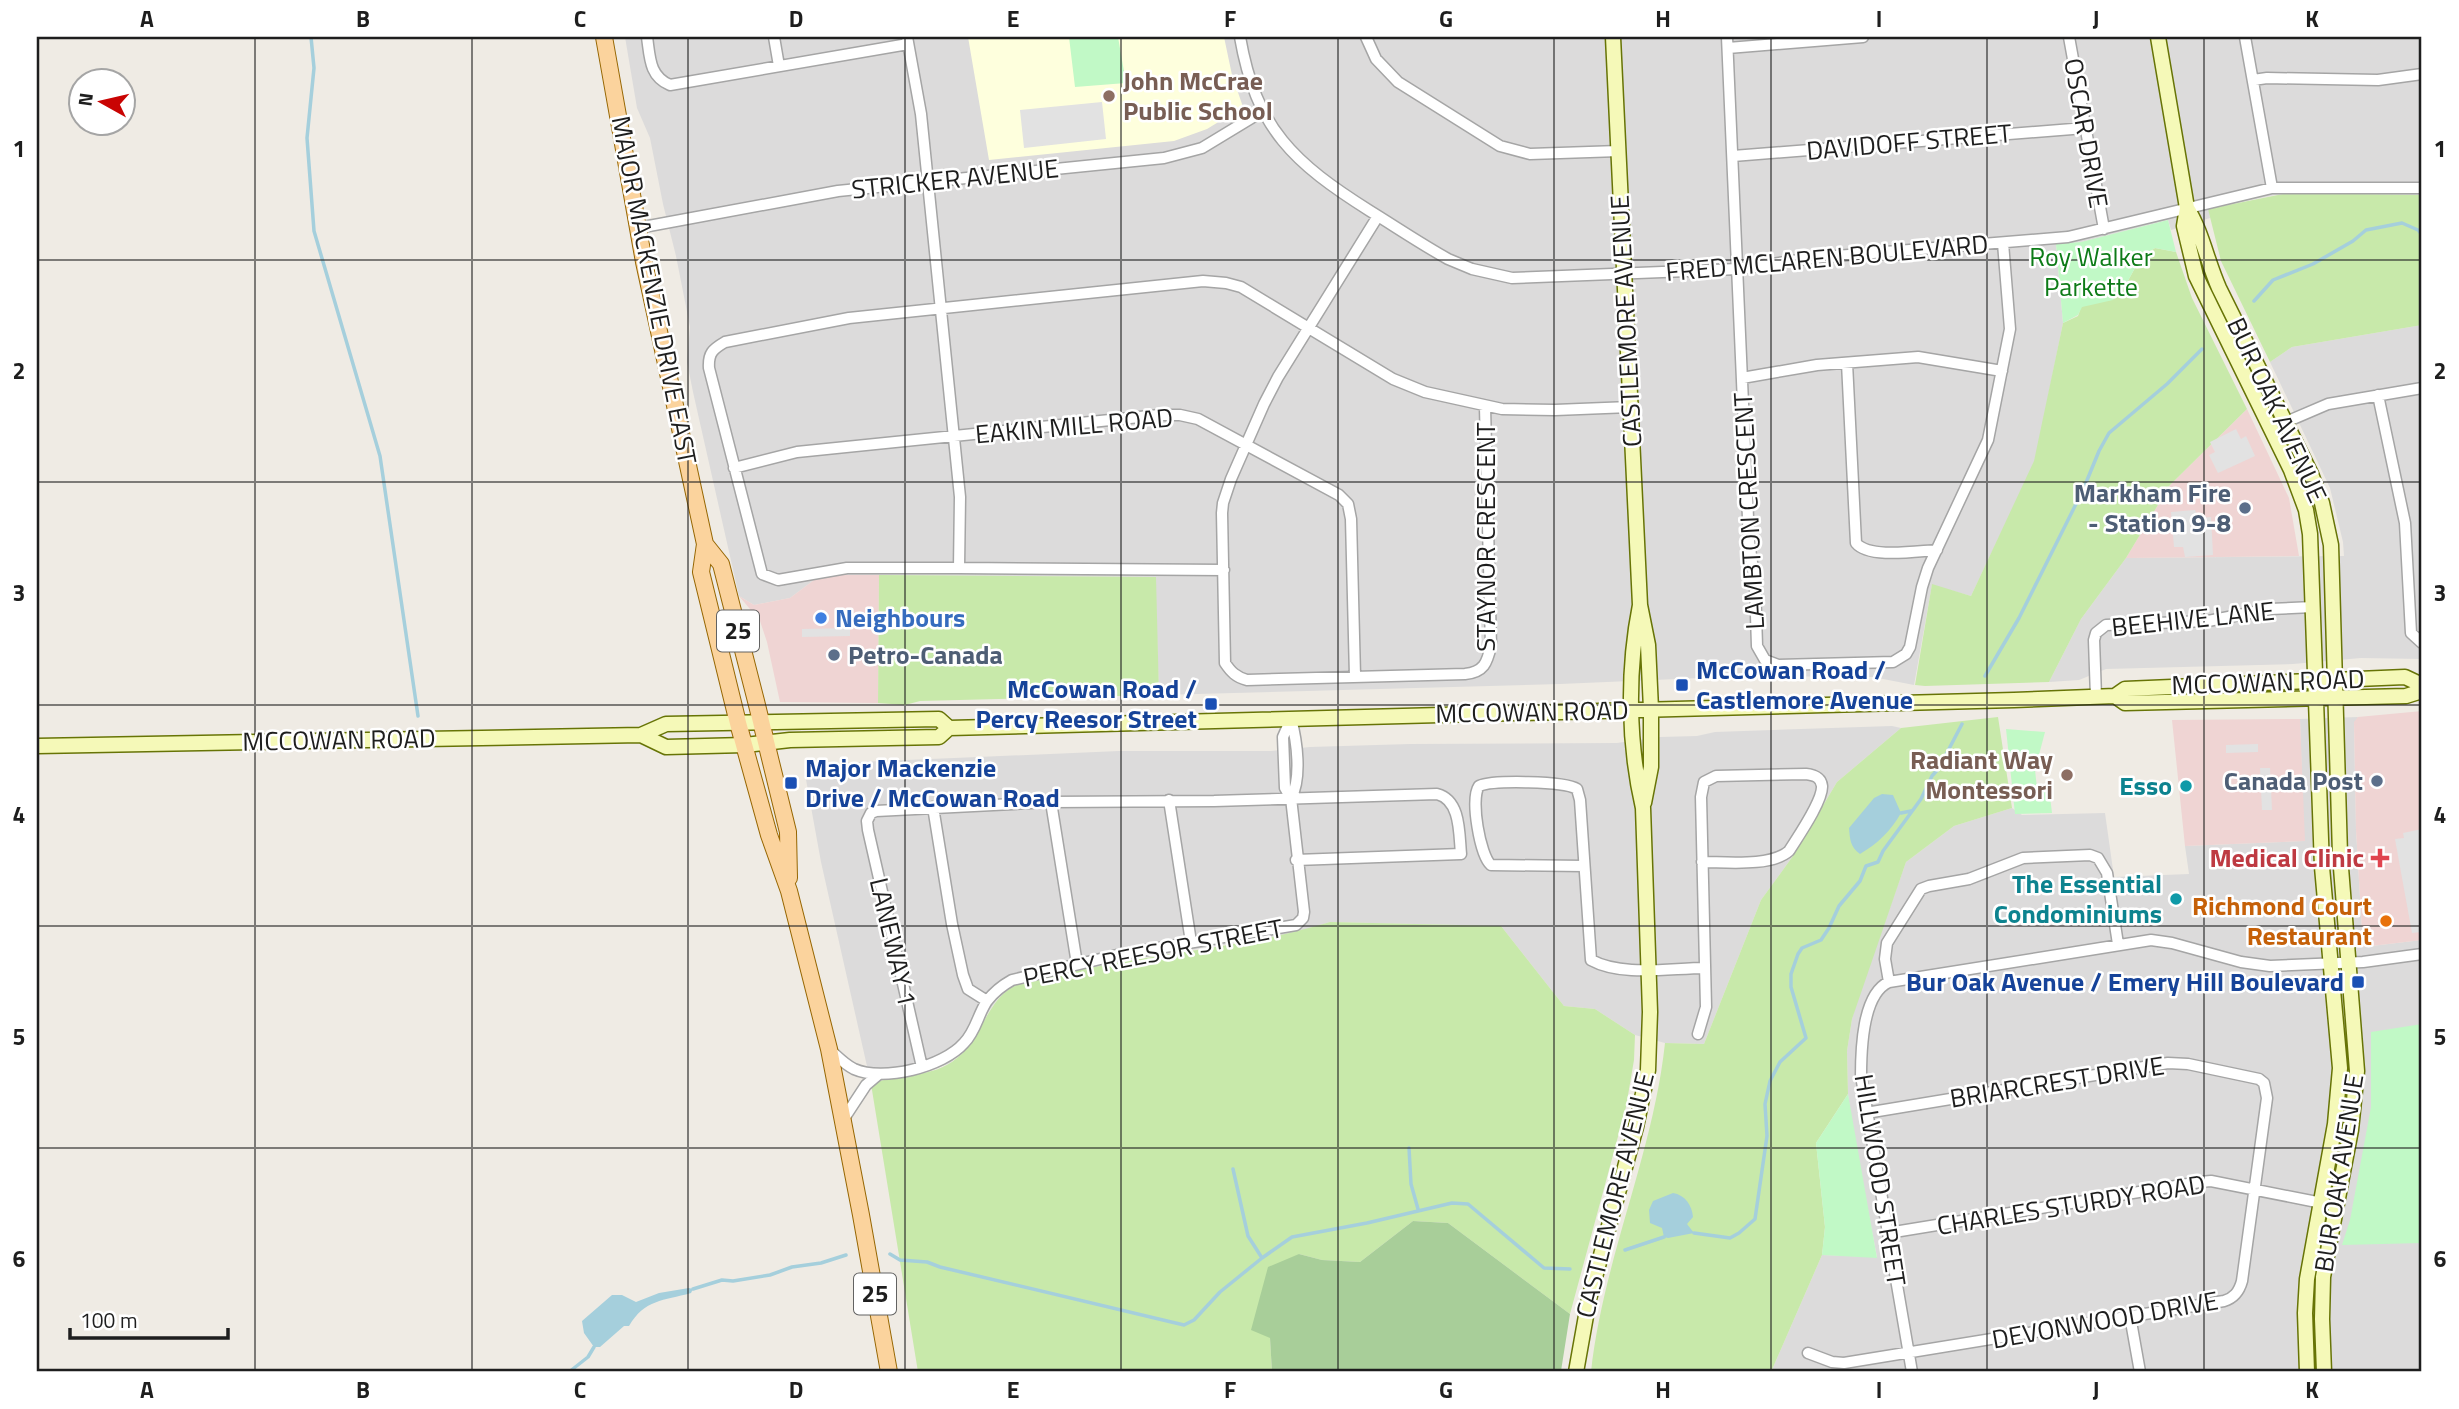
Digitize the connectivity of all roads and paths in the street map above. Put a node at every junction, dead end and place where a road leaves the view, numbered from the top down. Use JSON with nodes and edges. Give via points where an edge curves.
{"nodes":[{"id":1,"x":604,"y":37,"type":"edge"},
{"id":2,"x":647,"y":37,"type":"edge"},
{"id":3,"x":774,"y":37,"type":"edge"},
{"id":4,"x":1240,"y":37,"type":"edge"},
{"id":5,"x":1366,"y":37,"type":"edge"},
{"id":6,"x":1613,"y":37,"type":"edge"},
{"id":7,"x":1863,"y":37,"type":"edge"},
{"id":8,"x":2068,"y":37,"type":"edge"},
{"id":9,"x":2158,"y":37,"type":"edge"},
{"id":10,"x":2245,"y":37,"type":"edge"},
{"id":11,"x":908,"y":40,"type":"edge"},
{"id":12,"x":1727,"y":42,"type":"edge"},
{"id":13,"x":779,"y":66,"type":"junction"},
{"id":14,"x":2422,"y":74,"type":"edge"},
{"id":15,"x":2253,"y":80,"type":"junction"},
{"id":16,"x":1263,"y":111,"type":"junction"},
{"id":17,"x":2085,"y":128,"type":"junction"},
{"id":18,"x":1619,"y":150,"type":"junction"},
{"id":19,"x":1732,"y":156,"type":"junction"},
{"id":20,"x":928,"y":181,"type":"junction"},
{"id":21,"x":2272,"y":188,"type":"junction"},
{"id":22,"x":2422,"y":188,"type":"edge"},
{"id":23,"x":2187,"y":208,"type":"junction"},
{"id":24,"x":1378,"y":216,"type":"junction"},
{"id":25,"x":638,"y":228,"type":"junction"},
{"id":26,"x":2104,"y":229,"type":"junction"},
{"id":27,"x":2004,"y":243,"type":"junction"},
{"id":28,"x":1738,"y":270,"type":"junction"},
{"id":29,"x":1624,"y":274,"type":"junction"},
{"id":30,"x":940,"y":308,"type":"junction"},
{"id":31,"x":1308,"y":327,"type":"junction"},
{"id":32,"x":1847,"y":363,"type":"junction"},
{"id":33,"x":2002,"y":371,"type":"junction"},
{"id":34,"x":1742,"y":378,"type":"junction"},
{"id":35,"x":2422,"y":388,"type":"edge"},
{"id":36,"x":2378,"y":395,"type":"junction"},
{"id":37,"x":1485,"y":407,"type":"junction"},
{"id":38,"x":1630,"y":407,"type":"junction"},
{"id":39,"x":2286,"y":422,"type":"junction"},
{"id":40,"x":954,"y":436,"type":"junction"},
{"id":41,"x":1246,"y":446,"type":"junction"},
{"id":42,"x":734,"y":468,"type":"junction"},
{"id":43,"x":705,"y":544,"type":"junction"},
{"id":44,"x":1937,"y":550,"type":"junction"},
{"id":45,"x":959,"y":568,"type":"junction"},
{"id":46,"x":1224,"y":570,"type":"junction"},
{"id":47,"x":1640,"y":605,"type":"junction"},
{"id":48,"x":2313,"y":607,"type":"junction"},
{"id":49,"x":2422,"y":643,"type":"edge"},
{"id":50,"x":1355,"y":676,"type":"junction"},
{"id":51,"x":2316,"y":679,"type":"junction"},
{"id":52,"x":2336,"y":679,"type":"junction"},
{"id":53,"x":2422,"y":685,"type":"edge"},
{"id":54,"x":2422,"y":691,"type":"edge"},
{"id":55,"x":2115,"y":696,"type":"junction"},
{"id":56,"x":2096,"y":697,"type":"junction"},
{"id":57,"x":2317,"y":698,"type":"junction"},
{"id":58,"x":2336,"y":698,"type":"junction"},
{"id":59,"x":1651,"y":709,"type":"junction"},
{"id":60,"x":1632,"y":710,"type":"junction"},
{"id":61,"x":1291,"y":719,"type":"junction"},
{"id":62,"x":761,"y":722,"type":"junction"},
{"id":63,"x":738,"y":723,"type":"junction"},
{"id":64,"x":949,"y":728,"type":"junction"},
{"id":65,"x":641,"y":735,"type":"junction"},
{"id":66,"x":765,"y":744,"type":"junction"},
{"id":67,"x":746,"y":745,"type":"junction"},
{"id":68,"x":37,"y":746,"type":"edge"},
{"id":69,"x":1291,"y":798,"type":"junction"},
{"id":70,"x":1168,"y":800,"type":"junction"},
{"id":71,"x":1051,"y":802,"type":"junction"},
{"id":72,"x":933,"y":807,"type":"junction"},
{"id":73,"x":1643,"y":808,"type":"junction"},
{"id":74,"x":1296,"y":860,"type":"junction"},
{"id":75,"x":1702,"y":862,"type":"junction"},
{"id":76,"x":1584,"y":866,"type":"junction"},
{"id":77,"x":789,"y":891,"type":"junction"},
{"id":78,"x":1192,"y":942,"type":"junction"},
{"id":79,"x":2118,"y":944,"type":"junction"},
{"id":80,"x":2422,"y":954,"type":"edge"},
{"id":81,"x":2348,"y":963,"type":"junction"},
{"id":82,"x":1077,"y":964,"type":"junction"},
{"id":83,"x":2331,"y":964,"type":"junction"},
{"id":84,"x":1705,"y":968,"type":"junction"},
{"id":85,"x":1648,"y":969,"type":"junction"},
{"id":86,"x":1889,"y":982,"type":"junction"},
{"id":87,"x":987,"y":1001,"type":"junction"},
{"id":88,"x":1698,"y":1034,"type":"dead end"},
{"id":89,"x":829,"y":1049,"type":"junction"},
{"id":90,"x":922,"y":1067,"type":"junction"},
{"id":91,"x":879,"y":1074,"type":"junction"},
{"id":92,"x":1866,"y":1113,"type":"junction"},
{"id":93,"x":843,"y":1120,"type":"junction"},
{"id":94,"x":2254,"y":1189,"type":"junction"},
{"id":95,"x":2320,"y":1202,"type":"junction"},
{"id":96,"x":2336,"y":1205,"type":"junction"},
{"id":97,"x":1888,"y":1233,"type":"junction"},
{"id":98,"x":2130,"y":1316,"type":"junction"},
{"id":99,"x":1808,"y":1353,"type":"dead end"},
{"id":100,"x":1909,"y":1353,"type":"junction"},
{"id":101,"x":889,"y":1372,"type":"edge"},
{"id":102,"x":1576,"y":1372,"type":"edge"},
{"id":103,"x":1912,"y":1372,"type":"edge"},
{"id":104,"x":2140,"y":1372,"type":"edge"},
{"id":105,"x":2307,"y":1372,"type":"edge"},
{"id":106,"x":2324,"y":1372,"type":"edge"}],
"edges":[{"from":1,"to":25,"type":"main road","name":"MAJOR MACKENZIE DRIVE EAST","number":"25"},
{"from":2,"to":13,"type":"street","via":[[653,73],[670,85]]},
{"from":3,"to":13,"type":"street"},
{"from":4,"to":16,"type":"street","name":"FRED MCLAREN BOULEVARD"},
{"from":5,"to":18,"type":"street","via":[[1376,58],[1398,82],[1500,146],[1530,155]]},
{"from":6,"to":18,"type":"street","name":"CASTLEMORE AVENUE"},
{"from":7,"to":12,"type":"street"},
{"from":8,"to":17,"type":"street","name":"OSCAR DRIVE"},
{"from":9,"to":23,"type":"street","name":"BUR OAK AVENUE"},
{"from":10,"to":15,"type":"street"},
{"from":11,"to":13,"type":"street"},
{"from":11,"to":20,"type":"street"},
{"from":12,"to":19,"type":"street","name":"LAMBTON CRESCENT"},
{"from":14,"to":15,"type":"street","via":[[2378,80]]},
{"from":15,"to":21,"type":"street"},
{"from":16,"to":20,"type":"street","name":"STRICKER AVENUE","via":[[1189,153]]},
{"from":16,"to":24,"type":"street","name":"FRED MCLAREN BOULEVARD","via":[[1300,161]]},
{"from":17,"to":19,"type":"street","name":"DAVIDOFF STREET"},
{"from":17,"to":26,"type":"street","name":"OSCAR DRIVE"},
{"from":18,"to":29,"type":"street","name":"CASTLEMORE AVENUE"},
{"from":19,"to":28,"type":"street","name":"LAMBTON CRESCENT"},
{"from":20,"to":25,"type":"street","name":"STRICKER AVENUE","via":[[838,191]]},
{"from":20,"to":30,"type":"street"},
{"from":21,"to":22,"type":"street","name":"FRED MCLAREN BOULEVARD"},
{"from":21,"to":23,"type":"street","name":"FRED MCLAREN BOULEVARD"},
{"from":23,"to":26,"type":"street","name":"FRED MCLAREN BOULEVARD"},
{"from":23,"to":39,"type":"street","name":"BUR OAK AVENUE","via":[[2197,223],[2216,280]]},
{"from":23,"to":48,"type":"street","name":"BUR OAK AVENUE","via":[[2184,226],[2200,287],[2291,470],[2306,510]]},
{"from":24,"to":29,"type":"street","name":"FRED MCLAREN BOULEVARD","via":[[1448,259],[1493,275]]},
{"from":24,"to":31,"type":"street","name":"STAYNOR CRESCENT"},
{"from":25,"to":43,"type":"main road","name":"MAJOR MACKENZIE DRIVE EAST","number":"25"},
{"from":26,"to":27,"type":"street","name":"FRED MCLAREN BOULEVARD"},
{"from":27,"to":28,"type":"street","name":"FRED MCLAREN BOULEVARD","via":[[1812,258]]},
{"from":27,"to":33,"type":"street","name":"LAMBTON CRESCENT","via":[[2010,323]]},
{"from":28,"to":29,"type":"street","name":"FRED MCLAREN BOULEVARD"},
{"from":28,"to":34,"type":"street","name":"LAMBTON CRESCENT"},
{"from":29,"to":38,"type":"street","name":"CASTLEMORE AVENUE"},
{"from":30,"to":31,"type":"street","via":[[1203,281],[1241,287]]},
{"from":30,"to":40,"type":"street"},
{"from":30,"to":42,"type":"street","via":[[849,318],[714,348],[709,368]]},
{"from":31,"to":37,"type":"street","via":[[1393,379],[1425,393]]},
{"from":31,"to":41,"type":"street","name":"STAYNOR CRESCENT"},
{"from":32,"to":33,"type":"street","via":[[1931,357]]},
{"from":32,"to":34,"type":"street"},
{"from":32,"to":44,"type":"street","via":[[1856,543],[1873,553]]},
{"from":33,"to":44,"type":"street","name":"LAMBTON CRESCENT","via":[[1988,440]]},
{"from":34,"to":44,"type":"street","name":"LAMBTON CRESCENT","via":[[1757,646],[1765,660],[1778,665],[1899,659],[1910,647],[1922,587]]},
{"from":35,"to":36,"type":"street"},
{"from":36,"to":39,"type":"street","via":[[2320,405]]},
{"from":36,"to":49,"type":"street","via":[[2404,523],[2411,633]]},
{"from":37,"to":38,"type":"street"},
{"from":37,"to":50,"type":"street","name":"STAYNOR CRESCENT","via":[[1491,646],[1486,663],[1478,672],[1465,674]]},
{"from":38,"to":47,"type":"street","name":"CASTLEMORE AVENUE"},
{"from":39,"to":52,"type":"street","name":"BUR OAK AVENUE","via":[[2317,488],[2327,524]]},
{"from":40,"to":41,"type":"street","name":"EAKIN MILL ROAD","via":[[1169,414],[1198,419]]},
{"from":40,"to":42,"type":"street","name":"EAKIN MILL ROAD","via":[[797,452]]},
{"from":40,"to":45,"type":"street","via":[[960,497]]},
{"from":41,"to":46,"type":"street","name":"STAYNOR CRESCENT","via":[[1223,503]]},
{"from":41,"to":50,"type":"street","name":"EAKIN MILL ROAD","via":[[1348,504]]},
{"from":42,"to":45,"type":"street","via":[[760,569],[772,579],[847,568]]},
{"from":43,"to":62,"type":"main road","name":"MAJOR MACKENZIE DRIVE EAST","number":"25","via":[[721,564]]},
{"from":43,"to":63,"type":"main road","name":"MAJOR MACKENZIE DRIVE EAST","number":"25","via":[[701,572]]},
{"from":45,"to":46,"type":"street"},
{"from":46,"to":50,"type":"street","name":"STAYNOR CRESCENT","via":[[1225,663],[1238,677]]},
{"from":47,"to":59,"type":"street","name":"CASTLEMORE AVENUE","via":[[1648,645]]},
{"from":47,"to":60,"type":"street","name":"CASTLEMORE AVENUE","via":[[1632,643]]},
{"from":48,"to":51,"type":"street","name":"BUR OAK AVENUE"},
{"from":48,"to":56,"type":"street","name":"BEEHIVE LANE","via":[[2270,609],[2208,621],[2101,627],[2094,640]]},
{"from":51,"to":52,"type":"street","name":"MCCOWAN ROAD"},
{"from":51,"to":55,"type":"street","name":"MCCOWAN ROAD","via":[[2125,689]]},
{"from":51,"to":57,"type":"street","name":"BUR OAK AVENUE"},
{"from":52,"to":53,"type":"street","name":"MCCOWAN ROAD","via":[[2405,677]]},
{"from":52,"to":58,"type":"street","name":"BUR OAK AVENUE"},
{"from":54,"to":58,"type":"street","name":"MCCOWAN ROAD","via":[[2406,696]]},
{"from":55,"to":56,"type":"street","name":"MCCOWAN ROAD"},
{"from":55,"to":57,"type":"street","name":"MCCOWAN ROAD","via":[[2125,704]]},
{"from":56,"to":59,"type":"street","name":"MCCOWAN ROAD"},
{"from":57,"to":58,"type":"street","name":"MCCOWAN ROAD"},
{"from":57,"to":83,"type":"street","name":"BUR OAK AVENUE","via":[[2322,867]]},
{"from":58,"to":81,"type":"street","name":"BUR OAK AVENUE"},
{"from":59,"to":60,"type":"street","name":"MCCOWAN ROAD"},
{"from":59,"to":73,"type":"street","name":"CASTLEMORE AVENUE","via":[[1651,767]]},
{"from":60,"to":61,"type":"street","name":"MCCOWAN ROAD"},
{"from":60,"to":73,"type":"street","name":"CASTLEMORE AVENUE","via":[[1634,770]]},
{"from":61,"to":64,"type":"street","name":"MCCOWAN ROAD"},
{"from":61,"to":69,"type":"street","name":"PERCY REESOR STREET","via":[[1283,737],[1285,788]]},
{"from":62,"to":63,"type":"street","name":"MCCOWAN ROAD"},
{"from":62,"to":64,"type":"street","name":"MCCOWAN ROAD","via":[[939,719]]},
{"from":62,"to":66,"type":"main road","name":"MAJOR MACKENZIE DRIVE EAST","number":"25"},
{"from":63,"to":65,"type":"street","name":"MCCOWAN ROAD","via":[[666,724]]},
{"from":63,"to":67,"type":"main road","name":"MAJOR MACKENZIE DRIVE EAST","number":"25"},
{"from":64,"to":66,"type":"street","name":"MCCOWAN ROAD","via":[[939,737]]},
{"from":65,"to":67,"type":"street","name":"MCCOWAN ROAD","via":[[666,747]]},
{"from":65,"to":68,"type":"street","name":"MCCOWAN ROAD"},
{"from":66,"to":67,"type":"street","name":"MCCOWAN ROAD"},
{"from":66,"to":77,"type":"main road","name":"MAJOR MACKENZIE DRIVE EAST","number":"25","via":[[788,832]]},
{"from":67,"to":77,"type":"main road","name":"MAJOR MACKENZIE DRIVE EAST","number":"25"},
{"from":69,"to":70,"type":"street"},
{"from":69,"to":74,"type":"street","name":"PERCY REESOR STREET"},
{"from":69,"to":74,"type":"street","via":[[1442,795],[1454,807],[1461,854]]},
{"from":70,"to":71,"type":"street"},
{"from":70,"to":78,"type":"street"},
{"from":71,"to":72,"type":"street"},
{"from":71,"to":82,"type":"street"},
{"from":72,"to":87,"type":"street","via":[[962,975],[968,989]]},
{"from":72,"to":90,"type":"street","name":"LANEWAY 1","via":[[876,811],[868,816]]},
{"from":73,"to":85,"type":"street","name":"CASTLEMORE AVENUE"},
{"from":74,"to":78,"type":"street","name":"PERCY REESOR STREET","via":[[1304,912],[1296,925]]},
{"from":75,"to":75,"type":"street","via":[[1773,860],[1784,855],[1818,799],[1821,781],[1806,774],[1710,777],[1701,788]]},
{"from":75,"to":84,"type":"street"},
{"from":76,"to":76,"type":"street","via":[[1577,789],[1558,784],[1479,786],[1474,796],[1483,853],[1491,865]]},
{"from":76,"to":85,"type":"street","via":[[1591,960],[1617,969]]},
{"from":77,"to":89,"type":"main road","name":"MAJOR MACKENZIE DRIVE EAST","number":"25"},
{"from":78,"to":82,"type":"street","name":"PERCY REESOR STREET"},
{"from":79,"to":83,"type":"street","via":[[2161,941],[2270,967]]},
{"from":79,"to":86,"type":"street"},
{"from":79,"to":86,"type":"street","via":[[2107,873],[2098,858],[2023,858],[1973,878],[1921,889],[1887,943]]},
{"from":80,"to":81,"type":"street"},
{"from":81,"to":83,"type":"street"},
{"from":81,"to":96,"type":"street","name":"BUR OAK AVENUE","via":[[2356,1089]]},
{"from":82,"to":87,"type":"street","name":"PERCY REESOR STREET","via":[[1012,980]]},
{"from":83,"to":95,"type":"street","name":"BUR OAK AVENUE","via":[[2339,1088]]},
{"from":84,"to":85,"type":"street"},
{"from":84,"to":88,"type":"street","via":[[1706,1007]]},
{"from":85,"to":102,"type":"street","name":"CASTLEMORE AVENUE","via":[[1651,1032],[1646,1082],[1588,1299]]},
{"from":86,"to":92,"type":"street","name":"HILLWOOD STREET","via":[[1874,996],[1865,1027],[1861,1076]]},
{"from":87,"to":90,"type":"street","name":"PERCY REESOR STREET","via":[[964,1043],[942,1060]]},
{"from":89,"to":91,"type":"street","name":"PERCY REESOR STREET","via":[[856,1070]]},
{"from":89,"to":93,"type":"main road","name":"MAJOR MACKENZIE DRIVE EAST","number":"25"},
{"from":90,"to":91,"type":"street","name":"PERCY REESOR STREET"},
{"from":91,"to":93,"type":"street","via":[[866,1084]]},
{"from":92,"to":94,"type":"street","name":"BRIARCREST DRIVE","via":[[2188,1064],[2264,1083],[2267,1098]]},
{"from":92,"to":97,"type":"street","name":"HILLWOOD STREET"},
{"from":93,"to":101,"type":"main road","name":"MAJOR MACKENZIE DRIVE EAST","number":"25"},
{"from":94,"to":95,"type":"street","name":"CHARLES STURDY ROAD"},
{"from":94,"to":97,"type":"street","name":"CHARLES STURDY ROAD","via":[[2200,1182]]},
{"from":94,"to":98,"type":"street","name":"DEVONWOOD DRIVE","via":[[2242,1281],[2234,1296]]},
{"from":95,"to":96,"type":"street","name":"CHARLES STURDY ROAD"},
{"from":95,"to":105,"type":"street","name":"BUR OAK AVENUE","via":[[2306,1279]]},
{"from":96,"to":106,"type":"street","name":"BUR OAK AVENUE","via":[[2321,1300]]},
{"from":97,"to":100,"type":"street","name":"HILLWOOD STREET"},
{"from":98,"to":100,"type":"street","name":"DEVONWOOD DRIVE"},
{"from":98,"to":104,"type":"street"},
{"from":99,"to":100,"type":"street","name":"DEVONWOOD DRIVE","via":[[1844,1363]]},
{"from":100,"to":103,"type":"street","name":"HILLWOOD STREET"}]}
